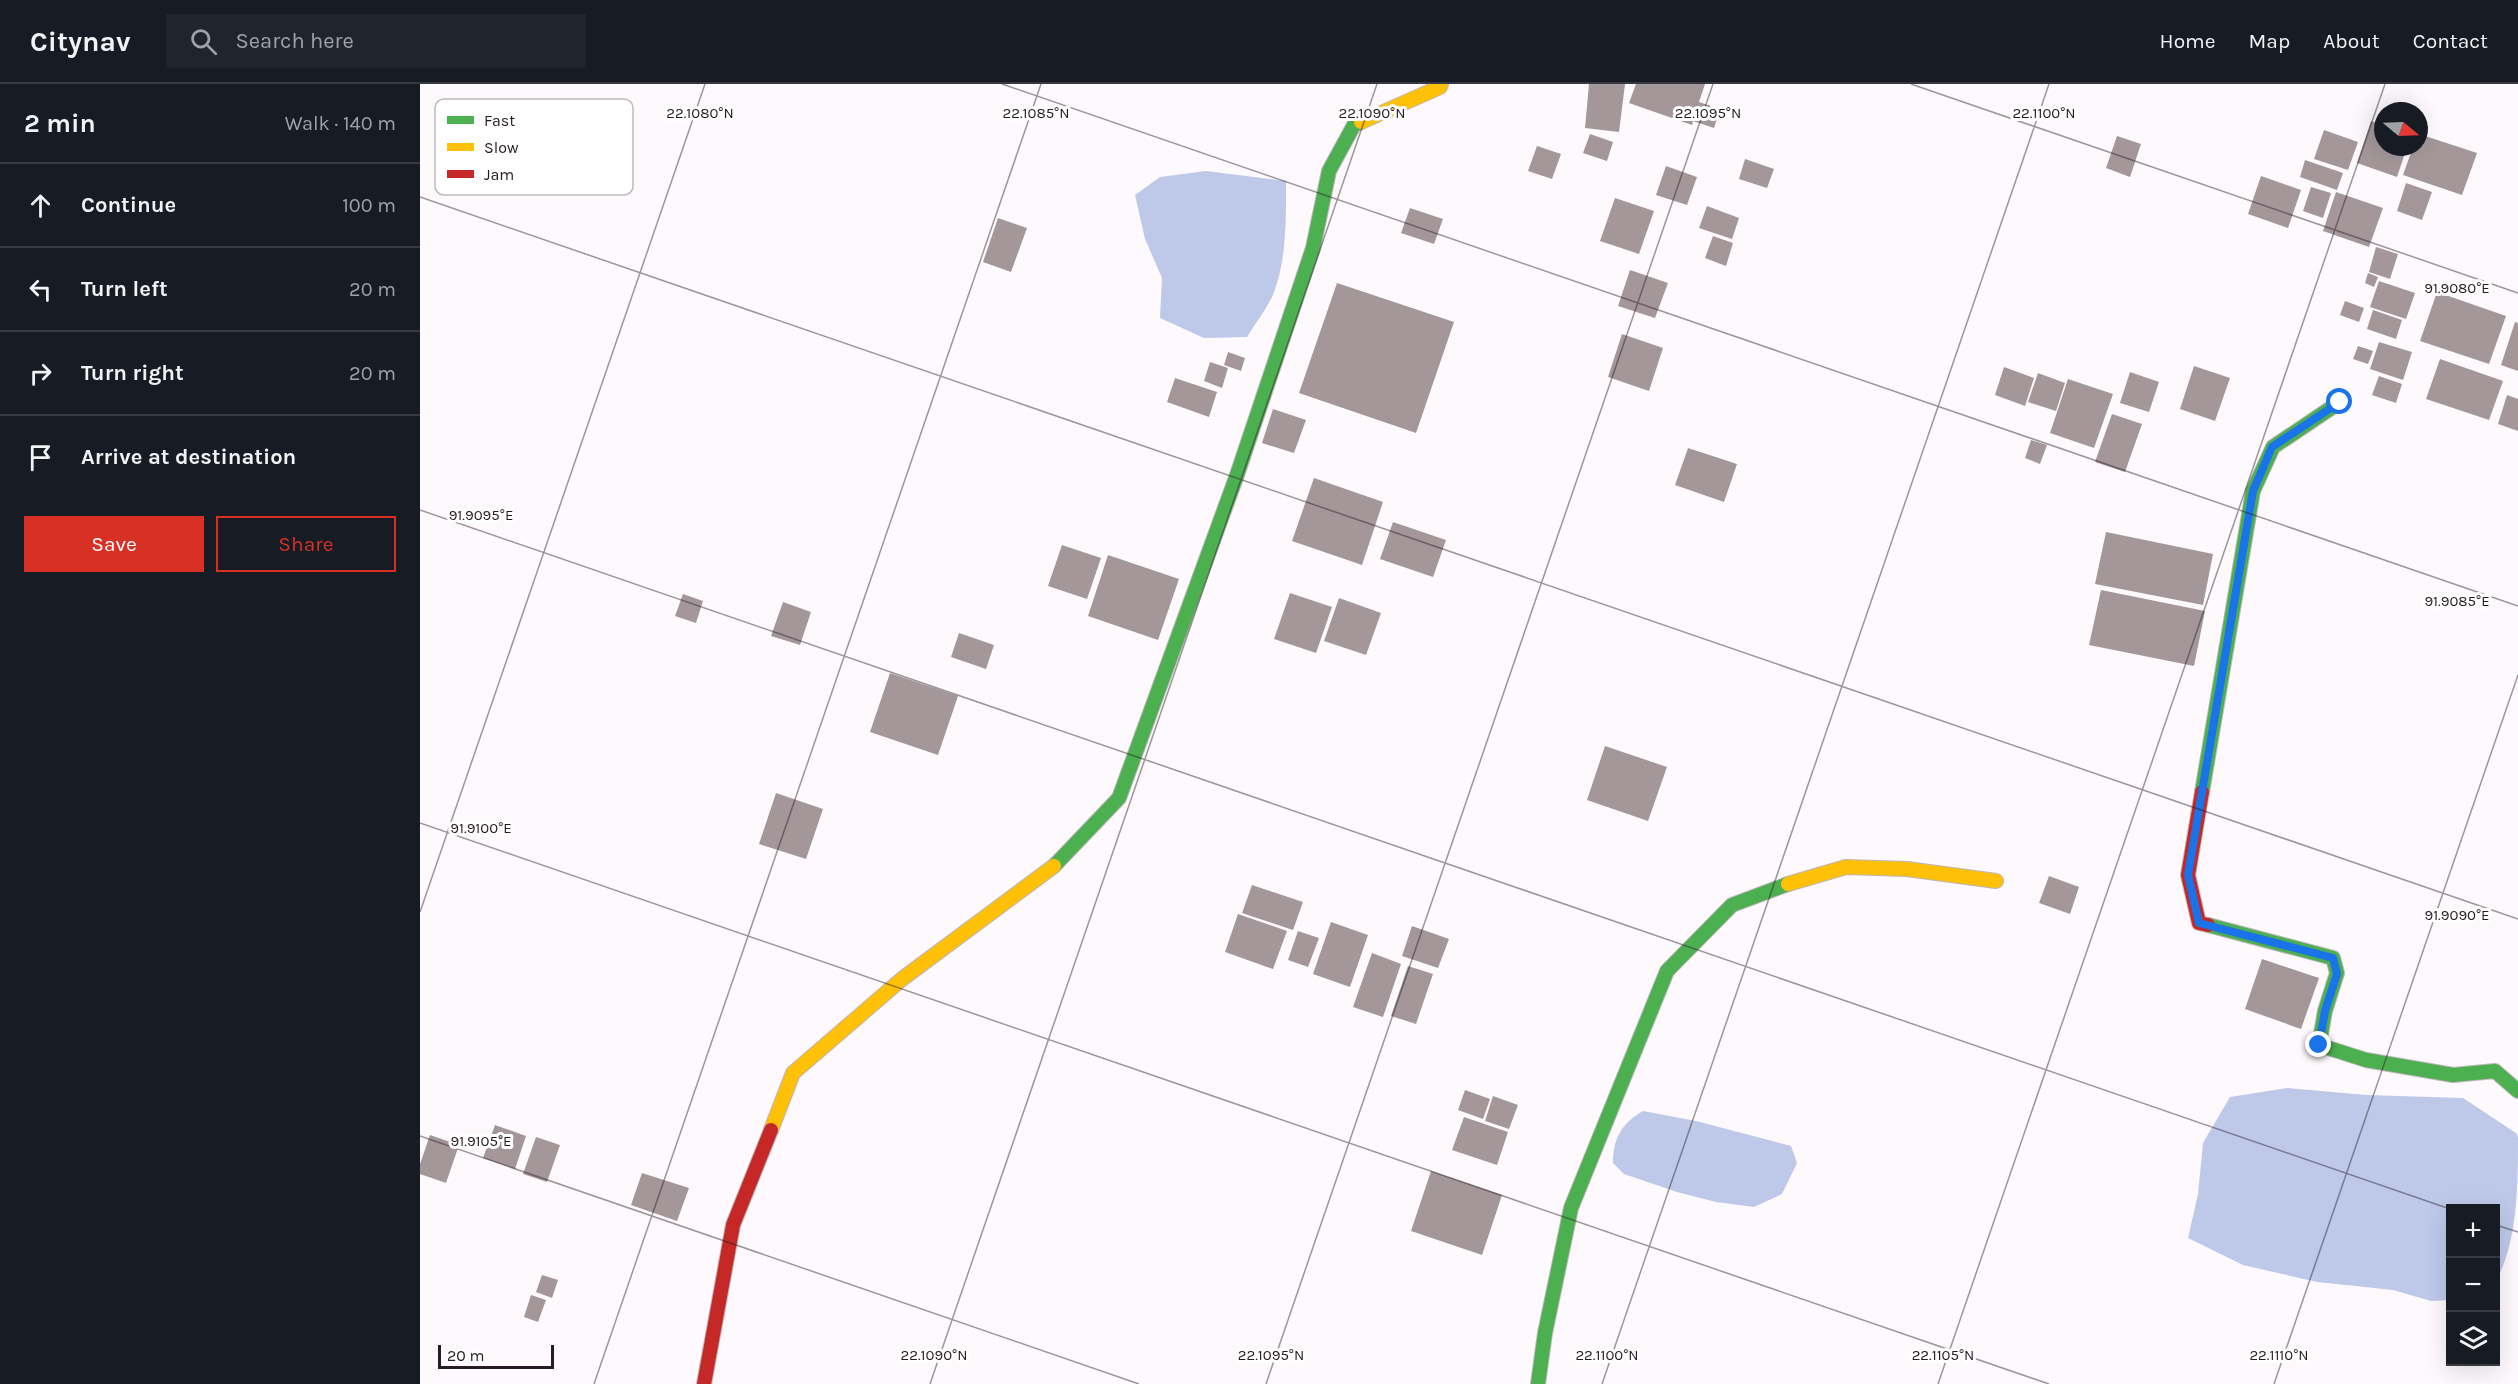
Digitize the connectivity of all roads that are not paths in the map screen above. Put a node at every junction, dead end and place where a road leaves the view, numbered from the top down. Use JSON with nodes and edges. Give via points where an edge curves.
{"nodes":[{"id":1,"x":1441,"y":84,"type":"edge"},
{"id":2,"x":2340,"y":402,"type":"dead end"},
{"id":3,"x":1996,"y":881,"type":"dead end"},
{"id":4,"x":2518,"y":1091,"type":"edge"},
{"id":5,"x":704,"y":1384,"type":"edge"},
{"id":6,"x":1538,"y":1384,"type":"edge"}],
"edges":[{"from":1,"to":5,"type":"street","via":[[1354,125],[1329,171],[1314,248],[1237,475],[1119,798],[1053,867],[902,979],[793,1073],[733,1225]]},
{"from":2,"to":4,"type":"street","via":[[2272,447],[2253,491],[2188,875],[2199,923],[2333,958],[2337,974],[2319,1045],[2366,1060],[2453,1076],[2495,1071]]},
{"from":3,"to":6,"type":"street","via":[[1907,868],[1846,867],[1732,905],[1667,971],[1571,1208]]}]}
